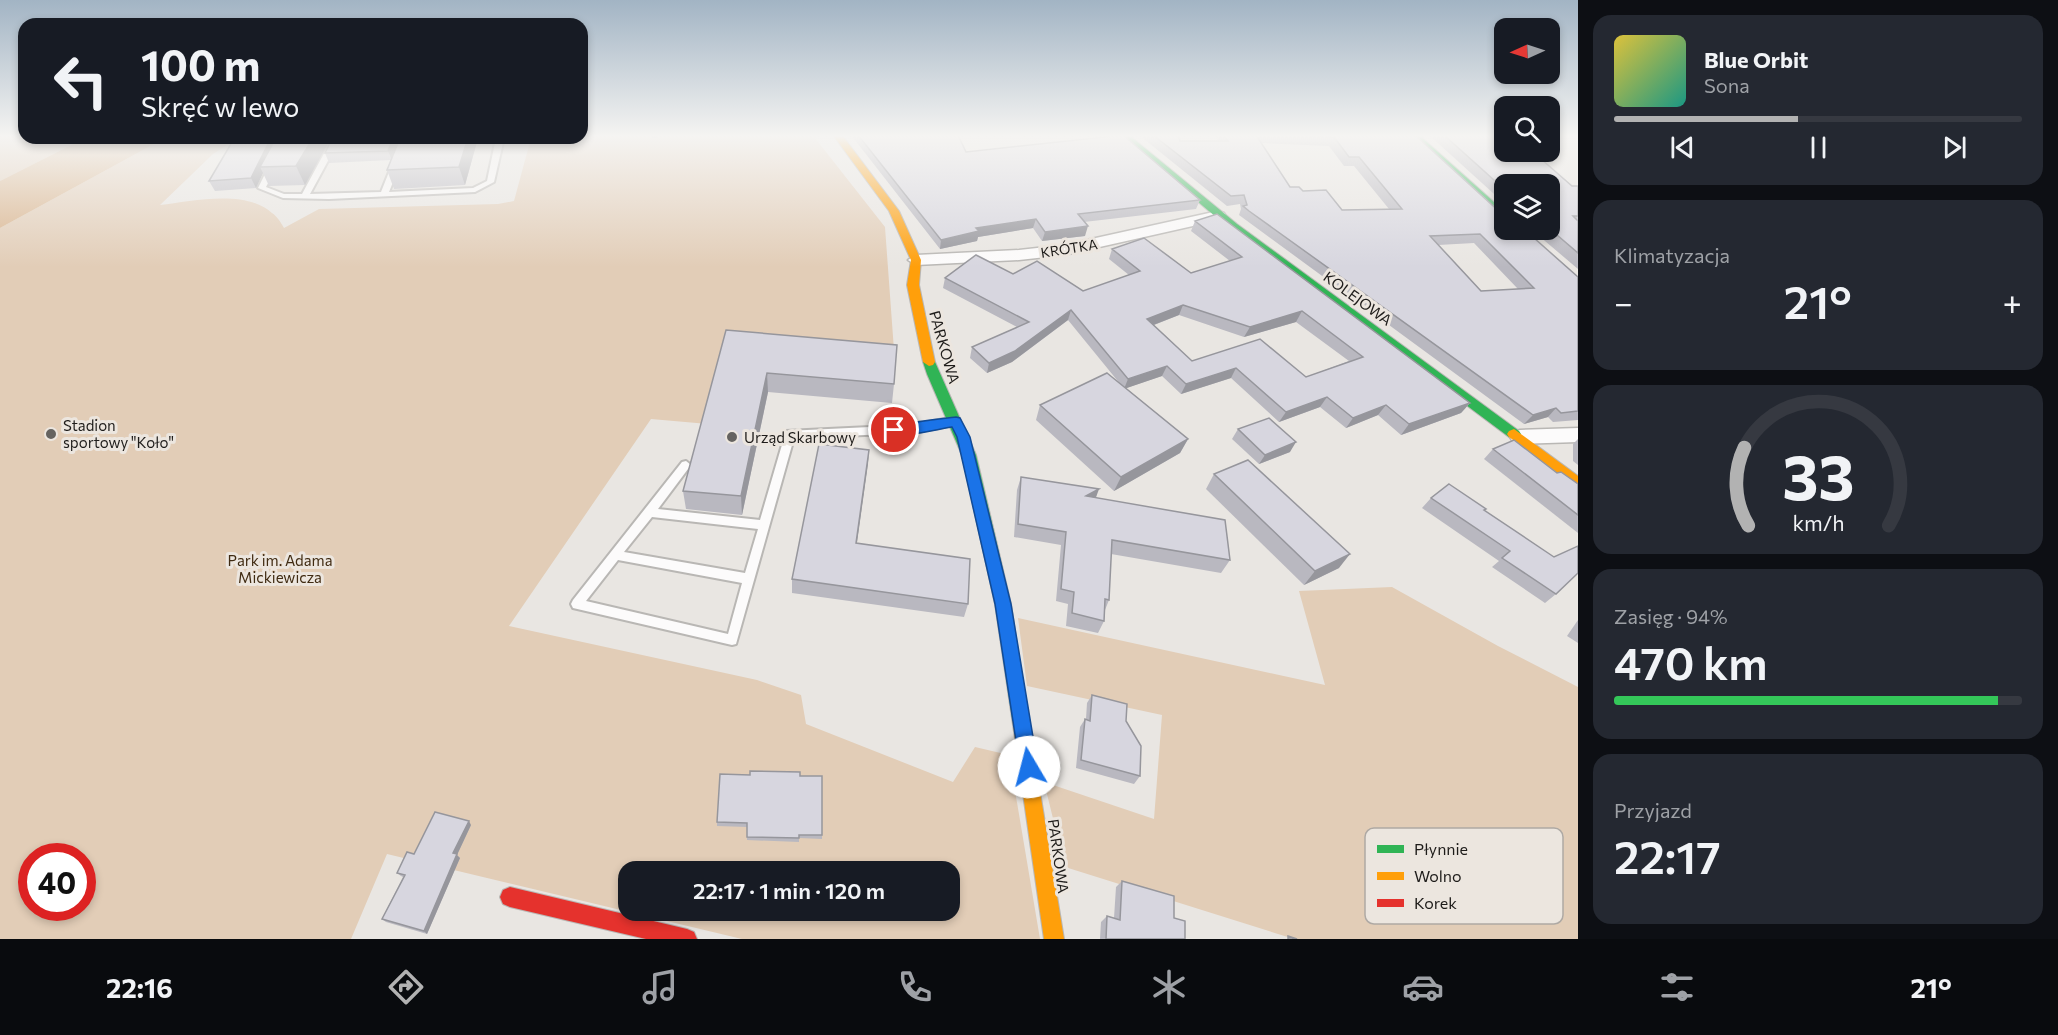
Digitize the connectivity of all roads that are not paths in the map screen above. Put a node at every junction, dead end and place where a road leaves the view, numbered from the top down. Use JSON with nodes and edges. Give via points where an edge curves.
{"nodes":[{"id":1,"x":267,"y":179,"type":"edge"},
{"id":2,"x":314,"y":179,"type":"edge"},
{"id":3,"x":390,"y":179,"type":"edge"},
{"id":4,"x":491,"y":179,"type":"edge"},
{"id":5,"x":869,"y":179,"type":"edge"},
{"id":6,"x":1174,"y":179,"type":"edge"},
{"id":7,"x":1462,"y":179,"type":"edge"},
{"id":8,"x":384,"y":195,"type":"junction"},
{"id":9,"x":305,"y":196,"type":"junction"},
{"id":10,"x":1494,"y":207,"type":"edge"},
{"id":11,"x":1218,"y":216,"type":"junction"},
{"id":12,"x":916,"y":260,"type":"junction"},
{"id":13,"x":956,"y":421,"type":"junction"},
{"id":14,"x":1578,"y":435,"type":"edge"},
{"id":15,"x":1520,"y":438,"type":"junction"},
{"id":16,"x":686,"y":465,"type":"dead end"},
{"id":17,"x":1578,"y":483,"type":"edge"},
{"id":18,"x":648,"y":512,"type":"junction"},
{"id":19,"x":765,"y":525,"type":"junction"},
{"id":20,"x":615,"y":555,"type":"junction"},
{"id":21,"x":749,"y":579,"type":"junction"},
{"id":22,"x":510,"y":897,"type":"dead end"},
{"id":23,"x":687,"y":939,"type":"edge"},
{"id":24,"x":1054,"y":939,"type":"edge"}],
"edges":[{"from":1,"to":9,"type":"lane","via":[[262,188],[283,196]]},
{"from":2,"to":9,"type":"lane"},
{"from":3,"to":8,"type":"lane"},
{"from":4,"to":8,"type":"lane","via":[[475,190]]},
{"from":5,"to":12,"type":"street","name":"PARKOWA","via":[[894,212]]},
{"from":6,"to":11,"type":"street","name":"KOLEJOWA"},
{"from":7,"to":10,"type":"street"},
{"from":8,"to":9,"type":"lane"},
{"from":11,"to":12,"type":"street","name":"KRÓTKA","via":[[1064,250]]},
{"from":11,"to":15,"type":"street","name":"KOLEJOWA"},
{"from":12,"to":13,"type":"street","name":"PARKOWA","via":[[913,285],[920,325],[935,381]]},
{"from":13,"to":19,"type":"lane","via":[[912,429],[790,434]]},
{"from":13,"to":24,"type":"street","name":"PARKOWA","via":[[969,455],[1003,604]]},
{"from":14,"to":15,"type":"street"},
{"from":15,"to":17,"type":"street","name":"KOLEJOWA"},
{"from":16,"to":18,"type":"lane"},
{"from":18,"to":19,"type":"lane"},
{"from":18,"to":20,"type":"lane"},
{"from":19,"to":21,"type":"lane"},
{"from":20,"to":21,"type":"lane"},
{"from":20,"to":21,"type":"lane","via":[[577,604],[732,640]]},
{"from":22,"to":23,"type":"street"}]}
